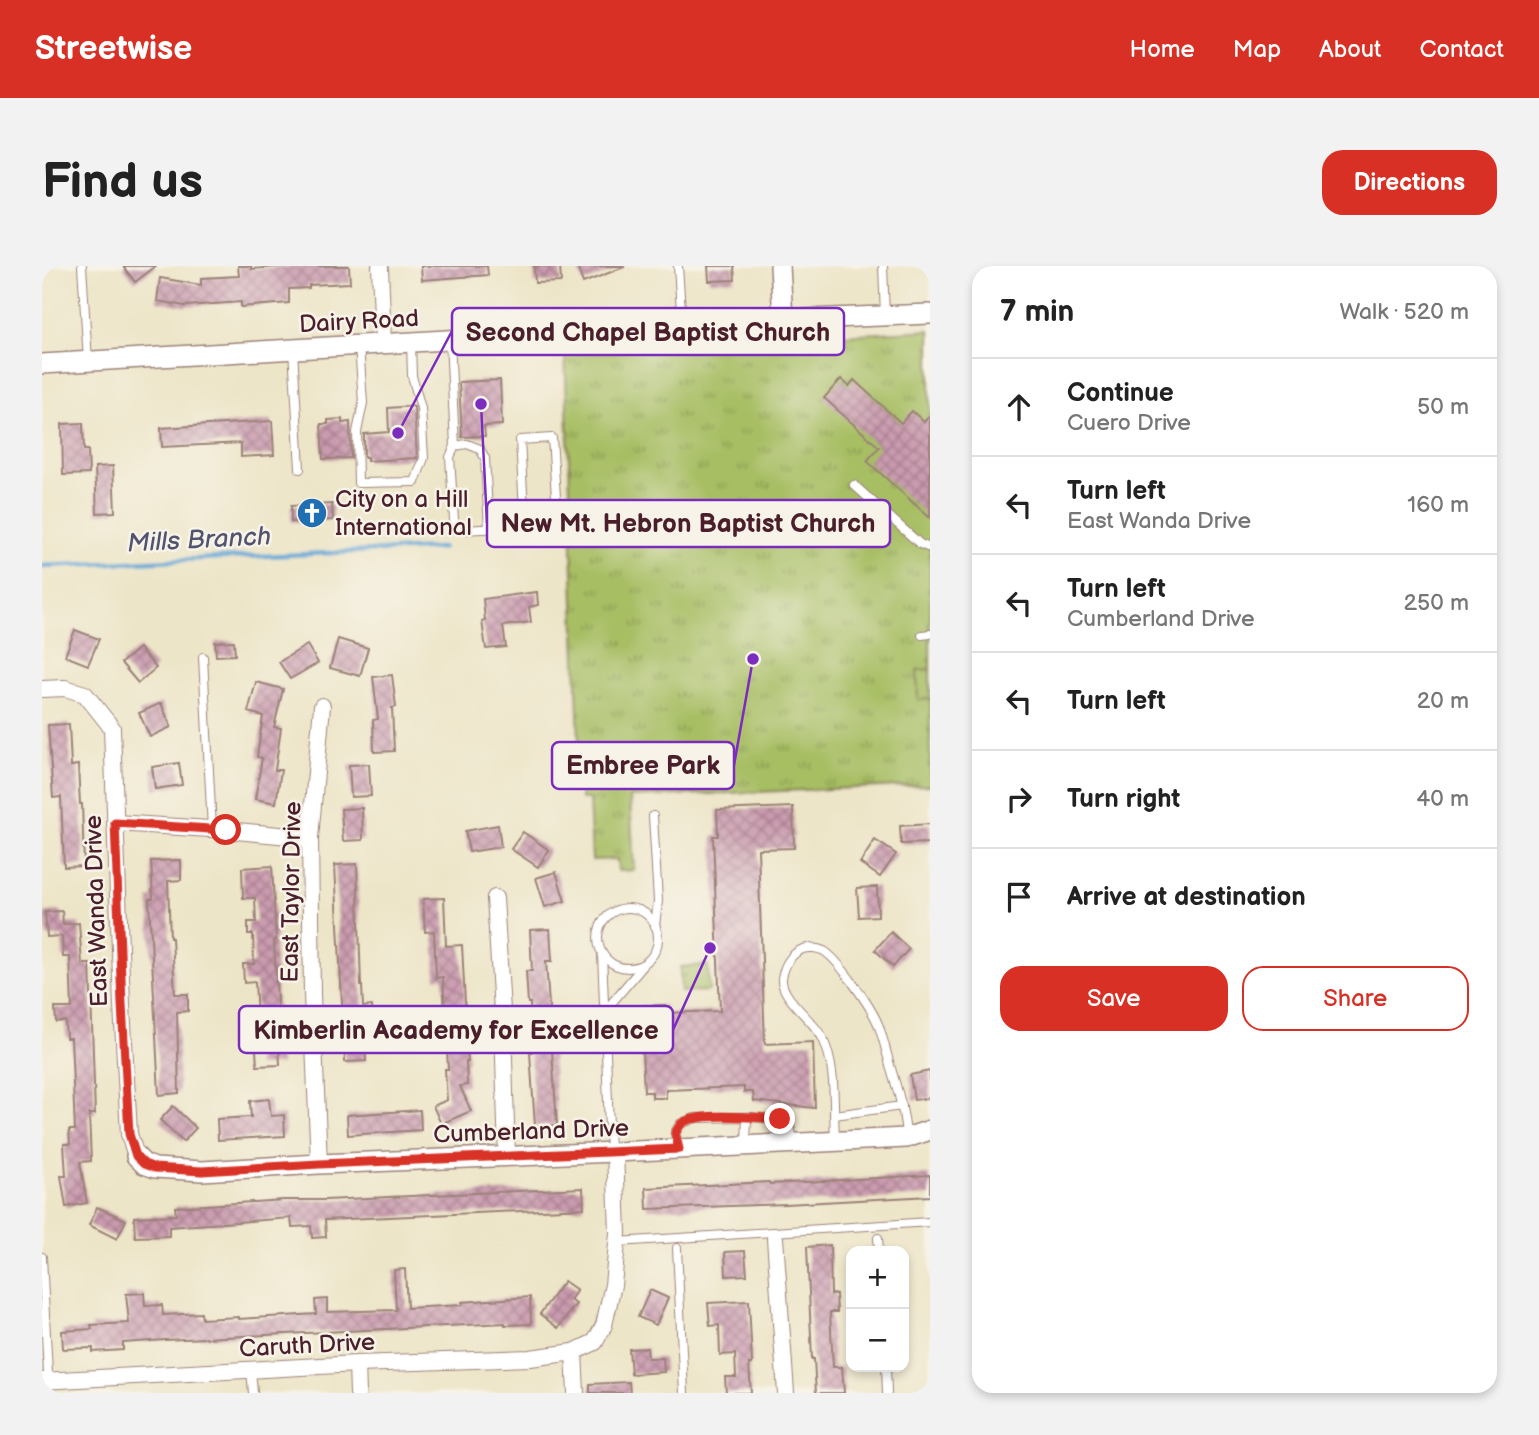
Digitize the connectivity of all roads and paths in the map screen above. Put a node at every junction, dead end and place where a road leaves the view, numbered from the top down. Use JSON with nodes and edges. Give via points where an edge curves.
{"nodes":[{"id":1,"x":82,"y":266,"type":"edge"},
{"id":2,"x":380,"y":266,"type":"edge"},
{"id":3,"x":678,"y":266,"type":"edge"},
{"id":4,"x":780,"y":266,"type":"edge"},
{"id":5,"x":883,"y":266,"type":"edge"},
{"id":6,"x":930,"y":314,"type":"edge"},
{"id":7,"x":885,"y":316,"type":"junction"},
{"id":8,"x":783,"y":320,"type":"junction"},
{"id":9,"x":682,"y":326,"type":"junction"},
{"id":10,"x":450,"y":340,"type":"junction"},
{"id":11,"x":411,"y":342,"type":"junction"},
{"id":12,"x":383,"y":344,"type":"junction"},
{"id":13,"x":359,"y":345,"type":"junction"},
{"id":14,"x":293,"y":349,"type":"junction"},
{"id":15,"x":88,"y":361,"type":"junction"},
{"id":16,"x":42,"y":363,"type":"edge"},
{"id":17,"x":455,"y":446,"type":"junction"},
{"id":18,"x":300,"y":469,"type":"dead end"},
{"id":19,"x":854,"y":485,"type":"dead end"},
{"id":20,"x":489,"y":528,"type":"junction"},
{"id":21,"x":525,"y":528,"type":"junction"},
{"id":22,"x":930,"y":548,"type":"edge"},
{"id":23,"x":203,"y":657,"type":"dead end"},
{"id":24,"x":42,"y":689,"type":"edge"},
{"id":25,"x":322,"y":706,"type":"dead end"},
{"id":26,"x":653,"y":816,"type":"dead end"},
{"id":27,"x":115,"y":823,"type":"junction"},
{"id":28,"x":212,"y":829,"type":"junction"},
{"id":29,"x":310,"y":838,"type":"junction"},
{"id":30,"x":495,"y":898,"type":"dead end"},
{"id":31,"x":655,"y":926,"type":"junction"},
{"id":32,"x":602,"y":953,"type":"junction"},
{"id":33,"x":646,"y":961,"type":"junction"},
{"id":34,"x":604,"y":1012,"type":"junction"},
{"id":35,"x":902,"y":1107,"type":"junction"},
{"id":36,"x":834,"y":1115,"type":"junction"},
{"id":37,"x":747,"y":1116,"type":"junction"},
{"id":38,"x":930,"y":1130,"type":"edge"},
{"id":39,"x":906,"y":1138,"type":"junction"},
{"id":40,"x":835,"y":1140,"type":"junction"},
{"id":41,"x":794,"y":1143,"type":"junction"},
{"id":42,"x":747,"y":1146,"type":"junction"},
{"id":43,"x":679,"y":1149,"type":"junction"},
{"id":44,"x":613,"y":1152,"type":"junction"},
{"id":45,"x":136,"y":1156,"type":"joint"},
{"id":46,"x":507,"y":1157,"type":"junction"},
{"id":47,"x":319,"y":1164,"type":"junction"},
{"id":48,"x":930,"y":1222,"type":"edge"},
{"id":49,"x":775,"y":1238,"type":"dead end"},
{"id":50,"x":878,"y":1238,"type":"dead end"},
{"id":51,"x":617,"y":1242,"type":"junction"},
{"id":52,"x":879,"y":1246,"type":"edge"},
{"id":53,"x":677,"y":1248,"type":"dead end"},
{"id":54,"x":42,"y":1257,"type":"edge"},
{"id":55,"x":574,"y":1352,"type":"junction"},
{"id":56,"x":357,"y":1364,"type":"junction"},
{"id":57,"x":251,"y":1370,"type":"junction"},
{"id":58,"x":886,"y":1372,"type":"edge"},
{"id":59,"x":153,"y":1376,"type":"junction"},
{"id":60,"x":46,"y":1385,"type":"edge"},
{"id":61,"x":154,"y":1393,"type":"edge"},
{"id":62,"x":253,"y":1393,"type":"edge"},
{"id":63,"x":358,"y":1393,"type":"edge"},
{"id":64,"x":576,"y":1393,"type":"edge"},
{"id":65,"x":684,"y":1393,"type":"edge"},
{"id":66,"x":786,"y":1393,"type":"edge"},
{"id":67,"x":887,"y":1393,"type":"edge"}],
"edges":[{"from":1,"to":15,"type":"lane"},
{"from":2,"to":12,"type":"street"},
{"from":3,"to":9,"type":"lane"},
{"from":4,"to":8,"type":"street"},
{"from":5,"to":7,"type":"lane"},
{"from":6,"to":7,"type":"street","name":"Dairy Road"},
{"from":7,"to":8,"type":"street","name":"Dairy Road"},
{"from":8,"to":9,"type":"street","name":"Dairy Road"},
{"from":9,"to":10,"type":"street","name":"Dairy Road"},
{"from":10,"to":11,"type":"street","name":"Dairy Road"},
{"from":10,"to":17,"type":"lane"},
{"from":11,"to":12,"type":"street","name":"Dairy Road"},
{"from":11,"to":13,"type":"lane","via":[[424,458],[415,482],[358,483],[363,403]]},
{"from":12,"to":13,"type":"street","name":"Dairy Road"},
{"from":13,"to":14,"type":"street","name":"Dairy Road"},
{"from":14,"to":15,"type":"street","name":"Dairy Road"},
{"from":14,"to":18,"type":"lane"},
{"from":15,"to":16,"type":"street","name":"Dairy Road"},
{"from":17,"to":20,"type":"lane","via":[[480,449],[485,458]]},
{"from":17,"to":20,"type":"lane","via":[[450,457],[454,520],[462,530]]},
{"from":19,"to":22,"type":"lane"},
{"from":20,"to":21,"type":"lane"},
{"from":21,"to":21,"type":"lane","via":[[558,526],[552,438],[520,440]]},
{"from":23,"to":28,"type":"lane"},
{"from":24,"to":27,"type":"street","name":"East Wanda Drive","via":[[65,688],[85,694],[112,728]]},
{"from":25,"to":29,"type":"street","name":"East Taylor Drive"},
{"from":26,"to":31,"type":"lane"},
{"from":27,"to":28,"type":"street"},
{"from":27,"to":45,"type":"street","name":"East Wanda Drive","via":[[129,1134]]},
{"from":28,"to":29,"type":"street"},
{"from":29,"to":47,"type":"street","name":"East Taylor Drive"},
{"from":30,"to":46,"type":"street"},
{"from":31,"to":32,"type":"lane","via":[[642,911],[614,911],[598,934]]},
{"from":31,"to":33,"type":"lane","via":[[657,945]]},
{"from":32,"to":33,"type":"lane","via":[[627,968]]},
{"from":32,"to":34,"type":"lane"},
{"from":33,"to":34,"type":"lane"},
{"from":34,"to":44,"type":"lane"},
{"from":35,"to":36,"type":"lane"},
{"from":35,"to":36,"type":"lane","via":[[870,1008],[834,960],[823,951],[803,949],[785,965],[782,981],[828,1051]]},
{"from":35,"to":39,"type":"lane"},
{"from":36,"to":40,"type":"lane"},
{"from":37,"to":41,"type":"lane","via":[[780,1119],[790,1127]]},
{"from":37,"to":42,"type":"lane"},
{"from":37,"to":43,"type":"lane","via":[[695,1118],[680,1124],[675,1133]]},
{"from":38,"to":39,"type":"street","name":"Cumberland Drive"},
{"from":39,"to":40,"type":"street","name":"Cumberland Drive"},
{"from":40,"to":41,"type":"street","name":"Cumberland Drive"},
{"from":41,"to":42,"type":"street","name":"Cumberland Drive"},
{"from":42,"to":43,"type":"street","name":"Cumberland Drive"},
{"from":43,"to":44,"type":"street","name":"Cumberland Drive"},
{"from":44,"to":46,"type":"street","name":"Cumberland Drive"},
{"from":44,"to":51,"type":"street"},
{"from":45,"to":47,"type":"street","name":"Cumberland Drive","via":[[155,1168],[202,1171]]},
{"from":46,"to":47,"type":"street","name":"Cumberland Drive"},
{"from":48,"to":51,"type":"lane"},
{"from":49,"to":66,"type":"street"},
{"from":50,"to":52,"type":"lane"},
{"from":51,"to":55,"type":"street","via":[[604,1325],[595,1342]]},
{"from":53,"to":65,"type":"lane"},
{"from":54,"to":60,"type":"lane"},
{"from":55,"to":56,"type":"street","name":"Caruth Drive"},
{"from":55,"to":64,"type":"street"},
{"from":56,"to":57,"type":"street","name":"Caruth Drive"},
{"from":56,"to":63,"type":"street"},
{"from":57,"to":59,"type":"street","name":"Caruth Drive"},
{"from":57,"to":62,"type":"lane"},
{"from":58,"to":67,"type":"lane"},
{"from":59,"to":60,"type":"street","name":"Caruth Drive"},
{"from":59,"to":61,"type":"street"}]}
